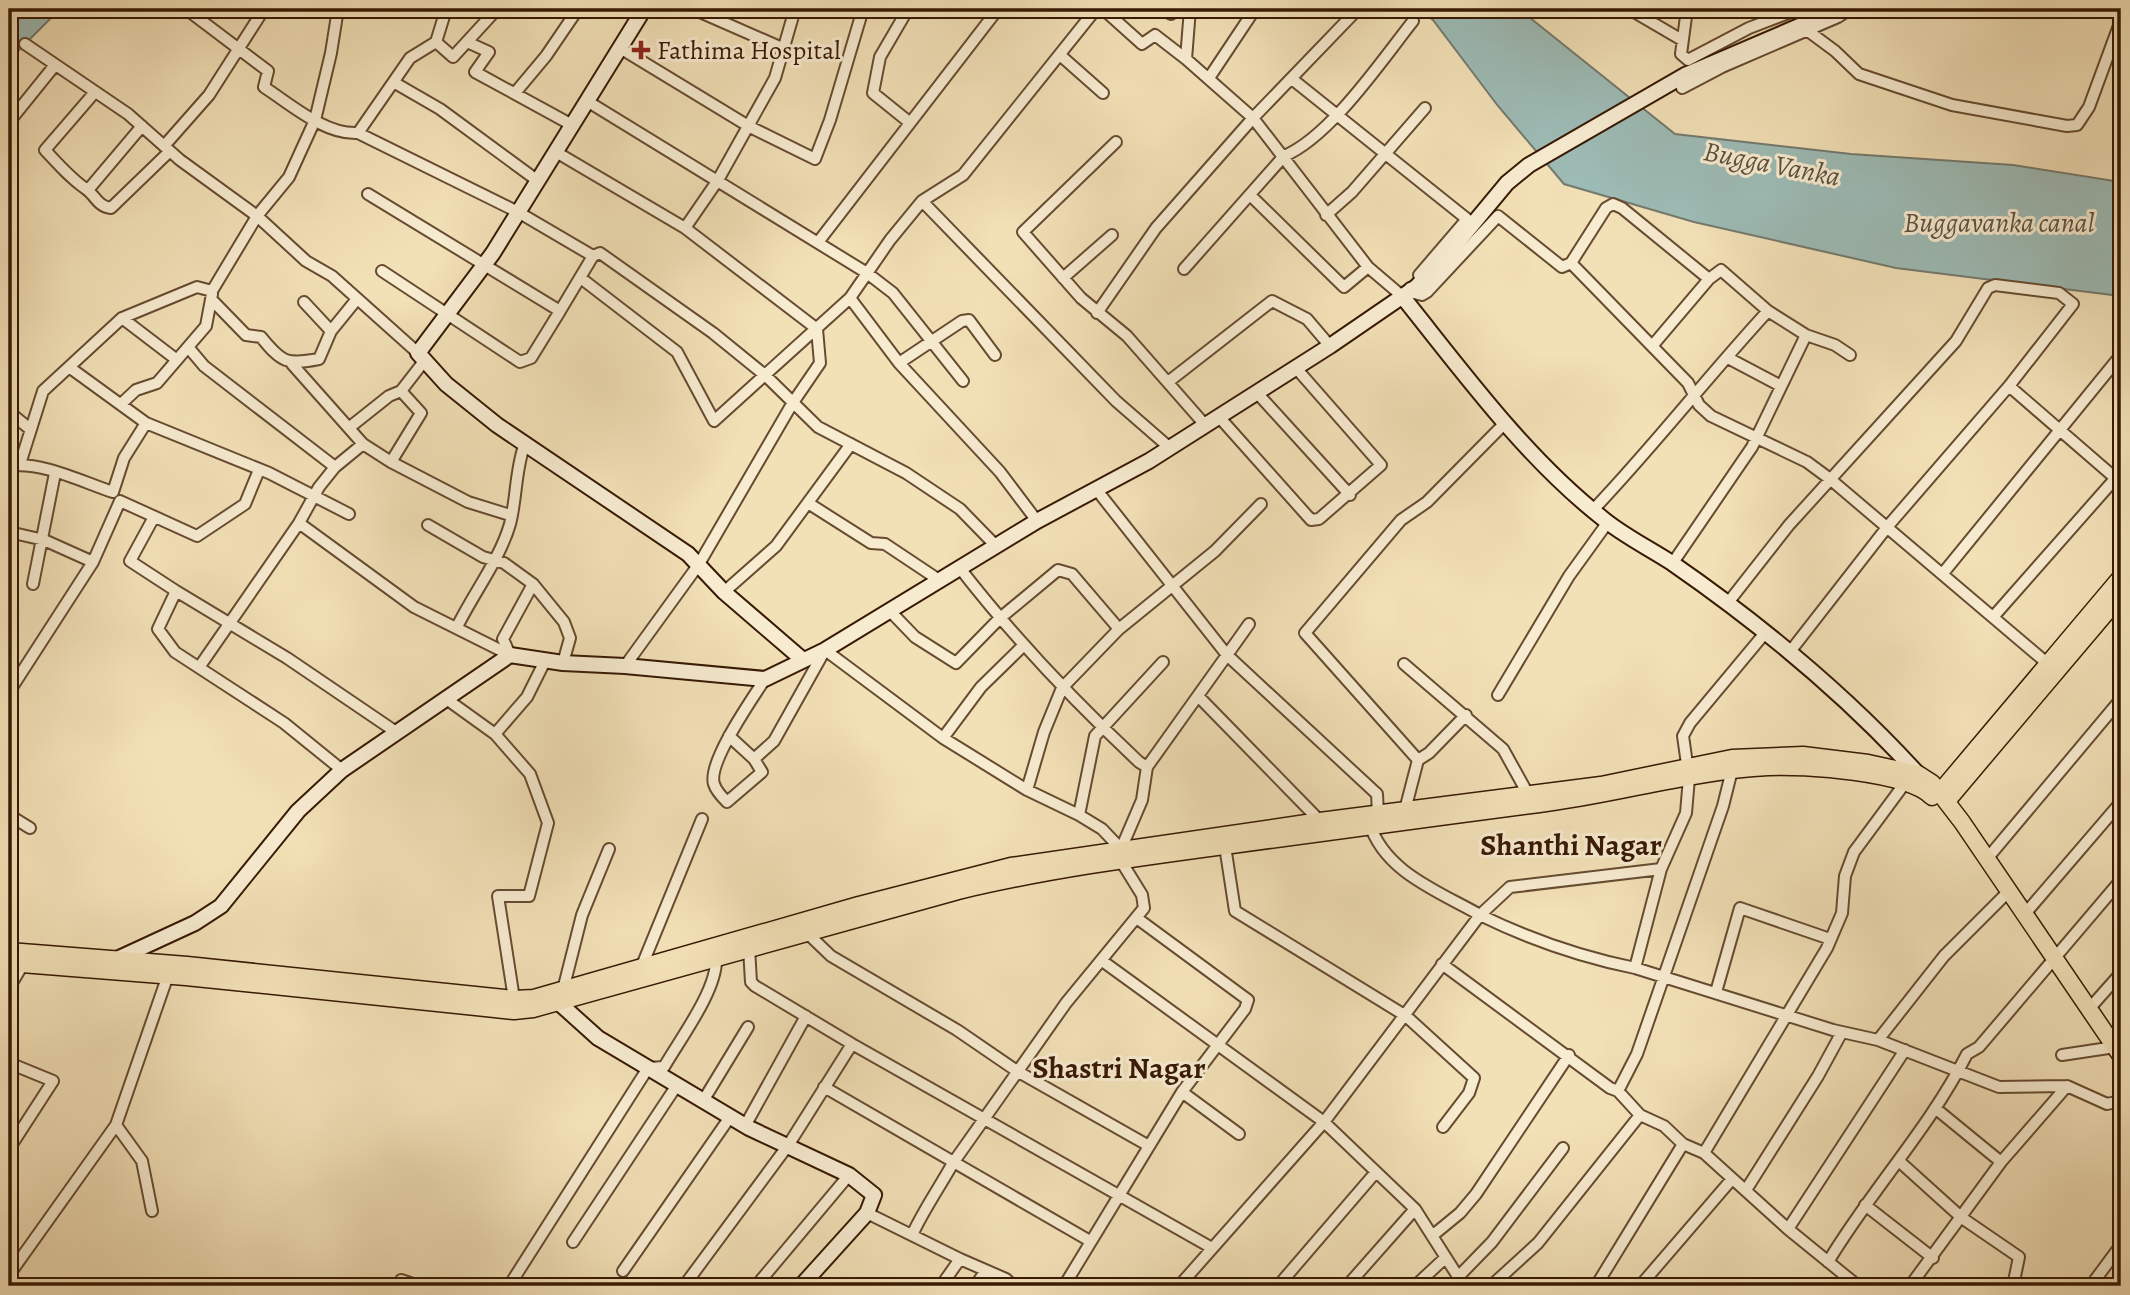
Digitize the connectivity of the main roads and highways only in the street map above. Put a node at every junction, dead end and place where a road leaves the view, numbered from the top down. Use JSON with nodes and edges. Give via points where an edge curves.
{"nodes":[{"id":1,"x":2121,"y":577,"type":"edge"},
{"id":2,"x":2121,"y":595,"type":"edge"},
{"id":3,"x":1687,"y":773,"type":"junction"},
{"id":4,"x":1911,"y":778,"type":"junction"},
{"id":5,"x":1943,"y":796,"type":"junction"},
{"id":6,"x":1372,"y":818,"type":"junction"},
{"id":7,"x":1121,"y":855,"type":"junction"},
{"id":8,"x":1986,"y":860,"type":"junction"},
{"id":9,"x":9,"y":951,"type":"edge"},
{"id":10,"x":16,"y":964,"type":"edge"},
{"id":11,"x":165,"y":969,"type":"junction"},
{"id":12,"x":558,"y":995,"type":"junction"},
{"id":13,"x":2118,"y":1052,"type":"edge"}],
"edges":[{"from":1,"to":5,"type":"main road"},
{"from":2,"to":5,"type":"main road"},
{"from":3,"to":4,"type":"main road","via":[[1803,767]]},
{"from":3,"to":4,"type":"main road","via":[[1732,758],[1803,755],[1868,763]]},
{"from":3,"to":6,"type":"main road"},
{"from":3,"to":6,"type":"main road","via":[[1601,797]]},
{"from":4,"to":5,"type":"main road"},
{"from":4,"to":8,"type":"main road"},
{"from":5,"to":8,"type":"main road"},
{"from":6,"to":7,"type":"main road","via":[[1320,821]]},
{"from":6,"to":7,"type":"main road","via":[[1225,846]]},
{"from":7,"to":12,"type":"main road","via":[[1011,878],[716,958]]},
{"from":7,"to":12,"type":"main road","via":[[1011,866],[958,879]]},
{"from":8,"to":13,"type":"main road"},
{"from":9,"to":11,"type":"main road"},
{"from":10,"to":11,"type":"main road"},
{"from":11,"to":12,"type":"main road","via":[[514,999]]},
{"from":11,"to":12,"type":"main road","via":[[514,1011]]}]}
